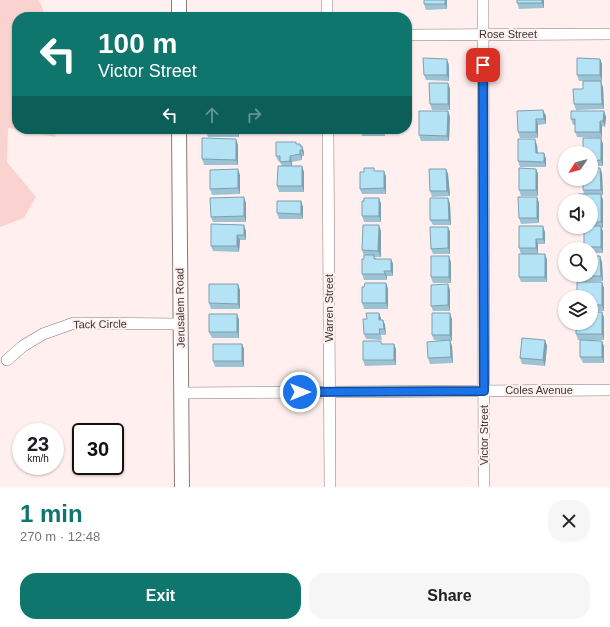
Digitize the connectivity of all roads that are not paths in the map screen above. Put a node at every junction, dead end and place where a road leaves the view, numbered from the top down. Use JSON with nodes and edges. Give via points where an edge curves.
{"nodes":[{"id":1,"x":179,"y":0,"type":"edge"},
{"id":2,"x":327,"y":0,"type":"edge"},
{"id":3,"x":483,"y":0,"type":"edge"},
{"id":4,"x":179,"y":12,"type":"edge"},
{"id":5,"x":328,"y":12,"type":"edge"},
{"id":6,"x":483,"y":34,"type":"junction"},
{"id":7,"x":610,"y":34,"type":"edge"},
{"id":8,"x":412,"y":35,"type":"edge"},
{"id":9,"x":179,"y":134,"type":"edge"},
{"id":10,"x":328,"y":134,"type":"edge"},
{"id":11,"x":180,"y":324,"type":"junction"},
{"id":12,"x":7,"y":360,"type":"dead end"},
{"id":13,"x":610,"y":390,"type":"edge"},
{"id":14,"x":484,"y":391,"type":"junction"},
{"id":15,"x":330,"y":392,"type":"junction"},
{"id":16,"x":181,"y":393,"type":"junction"},
{"id":17,"x":182,"y":487,"type":"edge"},
{"id":18,"x":330,"y":487,"type":"edge"},
{"id":19,"x":484,"y":487,"type":"edge"}],
"edges":[{"from":1,"to":4,"type":"street"},
{"from":2,"to":5,"type":"street"},
{"from":3,"to":6,"type":"street","name":"Victor Street"},
{"from":6,"to":7,"type":"street","name":"Rose Street"},
{"from":6,"to":8,"type":"street","name":"Rose Street"},
{"from":6,"to":14,"type":"street","name":"Victor Street"},
{"from":9,"to":11,"type":"street","name":"Jerusalem Road"},
{"from":10,"to":15,"type":"street","name":"Warren Street"},
{"from":11,"to":12,"type":"street","name":"Tack Circle","via":[[74,323],[42,334]]},
{"from":11,"to":16,"type":"street","name":"Jerusalem Road"},
{"from":13,"to":14,"type":"street","name":"Coles Avenue"},
{"from":14,"to":15,"type":"street","name":"Coles Avenue"},
{"from":14,"to":19,"type":"street","name":"Victor Street"},
{"from":15,"to":16,"type":"street","name":"Coles Avenue"},
{"from":15,"to":18,"type":"street","name":"Warren Street"},
{"from":16,"to":17,"type":"street","name":"Jerusalem Road"}]}
